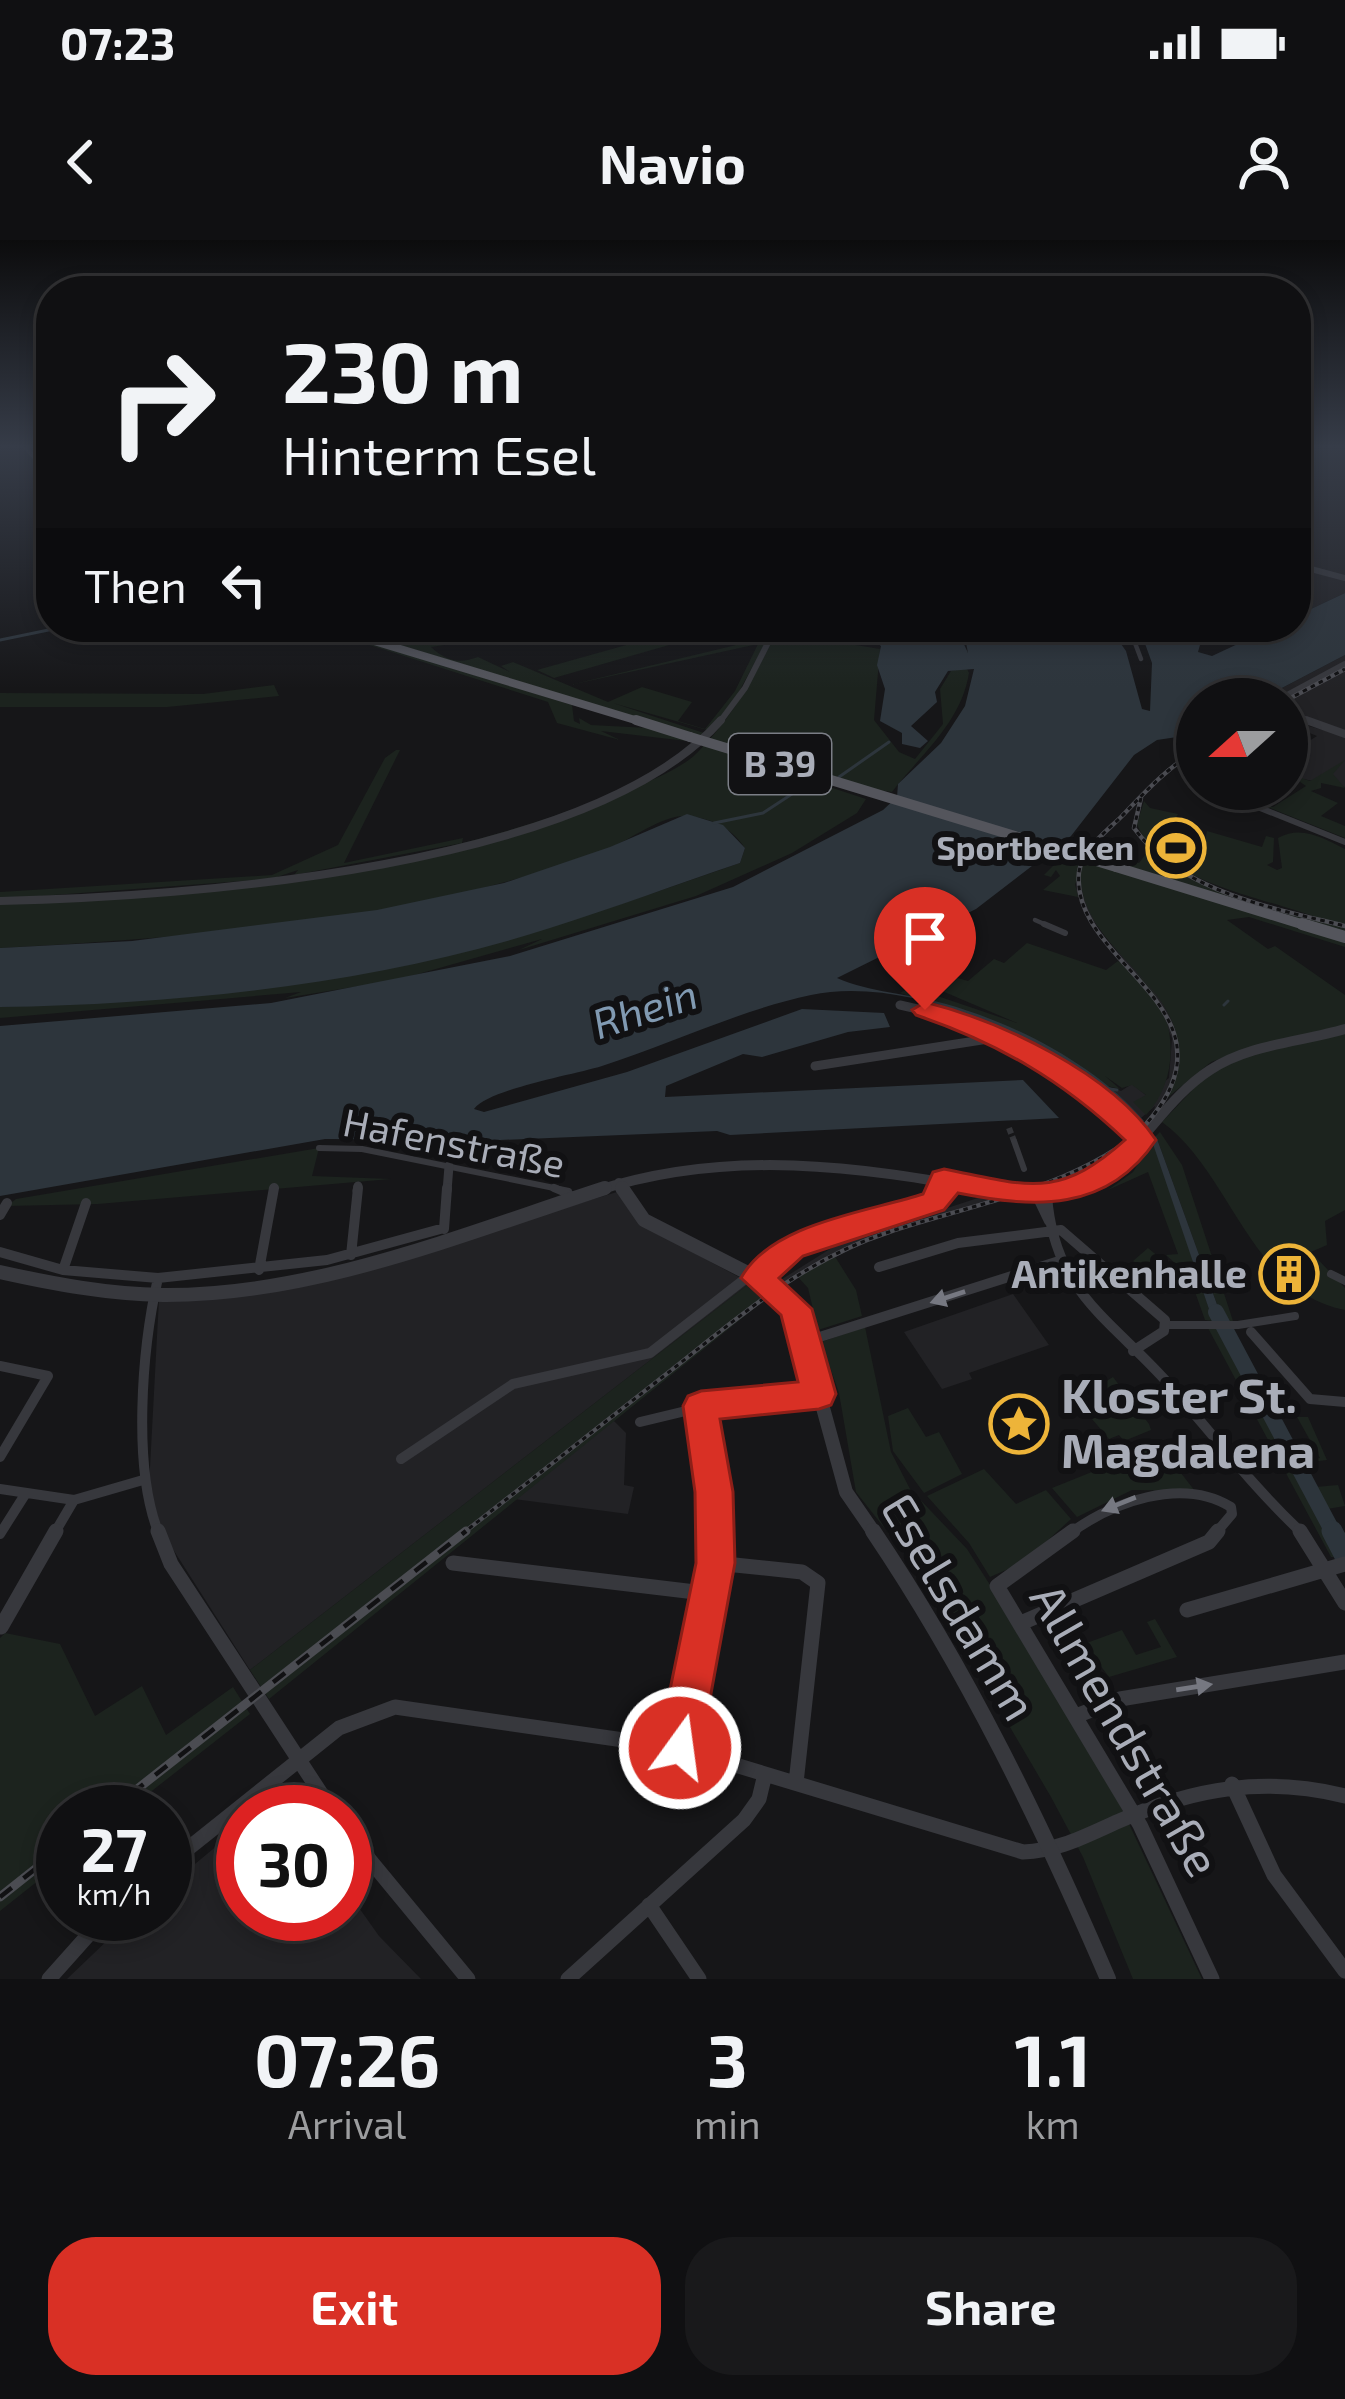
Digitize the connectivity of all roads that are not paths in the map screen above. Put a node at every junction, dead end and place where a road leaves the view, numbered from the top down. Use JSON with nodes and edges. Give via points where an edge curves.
{"nodes":[{"id":1,"x":1311,"y":569,"type":"edge"},
{"id":2,"x":1345,"y":578,"type":"edge"},
{"id":3,"x":377,"y":642,"type":"edge"},
{"id":4,"x":384,"y":642,"type":"edge"},
{"id":5,"x":768,"y":642,"type":"edge"},
{"id":6,"x":1135,"y":642,"type":"edge"},
{"id":7,"x":386,"y":645,"type":"junction"},
{"id":8,"x":1141,"y":659,"type":"dead end"},
{"id":9,"x":1345,"y":664,"type":"edge"},
{"id":10,"x":1308,"y":684,"type":"edge"},
{"id":11,"x":1308,"y":721,"type":"edge"},
{"id":12,"x":1345,"y":734,"type":"edge"},
{"id":13,"x":1265,"y":810,"type":"edge"},
{"id":14,"x":1345,"y":842,"type":"edge"},
{"id":15,"x":0,"y":901,"type":"edge"},
{"id":16,"x":1035,"y":920,"type":"dead end"},
{"id":17,"x":1065,"y":933,"type":"dead end"},
{"id":18,"x":1345,"y":937,"type":"edge"},
{"id":19,"x":900,"y":1005,"type":"dead end"},
{"id":20,"x":1341,"y":1032,"type":"edge"},
{"id":21,"x":1001,"y":1037,"type":"junction"},
{"id":22,"x":814,"y":1066,"type":"dead end"},
{"id":23,"x":1143,"y":1139,"type":"junction"},
{"id":24,"x":1014,"y":1141,"type":"tunnel mouth"},
{"id":25,"x":319,"y":1148,"type":"dead end"},
{"id":26,"x":449,"y":1166,"type":"junction"},
{"id":27,"x":1024,"y":1169,"type":"dead end"},
{"id":28,"x":944,"y":1179,"type":"junction"},
{"id":29,"x":619,"y":1184,"type":"junction"},
{"id":30,"x":358,"y":1186,"type":"dead end"},
{"id":31,"x":274,"y":1188,"type":"dead end"},
{"id":32,"x":1042,"y":1196,"type":"junction"},
{"id":33,"x":578,"y":1198,"type":"junction"},
{"id":34,"x":7,"y":1203,"type":"dead end"},
{"id":35,"x":86,"y":1203,"type":"dead end"},
{"id":36,"x":0,"y":1215,"type":"edge"},
{"id":37,"x":1049,"y":1225,"type":"junction"},
{"id":38,"x":445,"y":1234,"type":"junction"},
{"id":39,"x":0,"y":1252,"type":"edge"},
{"id":40,"x":351,"y":1255,"type":"junction"},
{"id":41,"x":1059,"y":1261,"type":"junction"},
{"id":42,"x":879,"y":1268,"type":"dead end"},
{"id":43,"x":63,"y":1270,"type":"junction"},
{"id":44,"x":259,"y":1270,"type":"junction"},
{"id":45,"x":0,"y":1272,"type":"edge"},
{"id":46,"x":1331,"y":1274,"type":"dead end"},
{"id":47,"x":753,"y":1277,"type":"junction"},
{"id":48,"x":158,"y":1278,"type":"junction"},
{"id":49,"x":1345,"y":1281,"type":"edge"},
{"id":50,"x":153,"y":1296,"type":"junction"},
{"id":51,"x":1294,"y":1316,"type":"dead end"},
{"id":52,"x":1167,"y":1324,"type":"junction"},
{"id":53,"x":1242,"y":1326,"type":"junction"},
{"id":54,"x":807,"y":1341,"type":"junction"},
{"id":55,"x":1133,"y":1351,"type":"junction"},
{"id":56,"x":0,"y":1366,"type":"edge"},
{"id":57,"x":819,"y":1394,"type":"junction"},
{"id":58,"x":1345,"y":1402,"type":"edge"},
{"id":59,"x":701,"y":1406,"type":"junction"},
{"id":60,"x":640,"y":1422,"type":"dead end"},
{"id":61,"x":0,"y":1457,"type":"edge"},
{"id":62,"x":401,"y":1459,"type":"dead end"},
{"id":63,"x":143,"y":1480,"type":"junction"},
{"id":64,"x":0,"y":1489,"type":"edge"},
{"id":65,"x":26,"y":1493,"type":"junction"},
{"id":66,"x":74,"y":1500,"type":"junction"},
{"id":67,"x":0,"y":1534,"type":"edge"},
{"id":68,"x":453,"y":1563,"type":"dead end"},
{"id":69,"x":716,"y":1563,"type":"junction"},
{"id":70,"x":1336,"y":1566,"type":"edge"},
{"id":71,"x":712,"y":1594,"type":"junction"},
{"id":72,"x":1345,"y":1603,"type":"edge"},
{"id":73,"x":1187,"y":1610,"type":"dead end"},
{"id":74,"x":1021,"y":1624,"type":"junction"},
{"id":75,"x":1,"y":1627,"type":"edge"},
{"id":76,"x":1345,"y":1662,"type":"edge"},
{"id":77,"x":1081,"y":1714,"type":"junction"},
{"id":78,"x":680,"y":1748,"type":"junction"},
{"id":79,"x":299,"y":1762,"type":"junction"},
{"id":80,"x":765,"y":1774,"type":"junction"},
{"id":81,"x":796,"y":1783,"type":"junction"},
{"id":82,"x":1232,"y":1784,"type":"junction"},
{"id":83,"x":315,"y":1785,"type":"edge"},
{"id":84,"x":1345,"y":1796,"type":"edge"},
{"id":85,"x":1138,"y":1813,"type":"junction"},
{"id":86,"x":192,"y":1846,"type":"edge"},
{"id":87,"x":1052,"y":1849,"type":"junction"},
{"id":88,"x":372,"y":1863,"type":"edge"},
{"id":89,"x":649,"y":1905,"type":"junction"},
{"id":90,"x":78,"y":1941,"type":"edge"},
{"id":91,"x":1345,"y":1971,"type":"edge"},
{"id":92,"x":49,"y":1979,"type":"edge"},
{"id":93,"x":468,"y":1979,"type":"edge"},
{"id":94,"x":568,"y":1979,"type":"edge"},
{"id":95,"x":699,"y":1979,"type":"edge"},
{"id":96,"x":1108,"y":1979,"type":"edge"},
{"id":97,"x":1212,"y":1979,"type":"edge"}],
"edges":[{"from":1,"to":2,"type":"street"},
{"from":3,"to":7,"type":"main road","number":"B 39"},
{"from":4,"to":7,"type":"main road"},
{"from":5,"to":15,"type":"street","via":[[736,705],[689,751],[539,821],[407,858],[274,881]]},
{"from":6,"to":8,"type":"street"},
{"from":7,"to":18,"type":"main road","number":"B 39","bridge":true},
{"from":9,"to":10,"type":"street"},
{"from":11,"to":12,"type":"street"},
{"from":13,"to":14,"type":"street"},
{"from":16,"to":17,"type":"street"},
{"from":19,"to":21,"type":"street"},
{"from":20,"to":23,"type":"street","via":[[1211,1068]]},
{"from":21,"to":22,"type":"street"},
{"from":21,"to":23,"type":"street","via":[[1090,1092]]},
{"from":23,"to":32,"type":"street","via":[[1100,1179]]},
{"from":24,"to":27,"type":"street"},
{"from":25,"to":26,"type":"street","name":"Hafenstraße"},
{"from":26,"to":33,"type":"street","name":"Hafenstraße"},
{"from":26,"to":38,"type":"street"},
{"from":28,"to":29,"type":"street","name":"Hafenstraße","via":[[751,1167]]},
{"from":28,"to":32,"type":"street","name":"Hafenstraße"},
{"from":28,"to":47,"type":"street","via":[[934,1202],[792,1247]]},
{"from":29,"to":33,"type":"street","name":"Hafenstraße"},
{"from":29,"to":47,"type":"street","name":"Eselsdamm","via":[[652,1226]]},
{"from":30,"to":40,"type":"street"},
{"from":31,"to":44,"type":"street"},
{"from":32,"to":37,"type":"street"},
{"from":33,"to":38,"type":"street","name":"Hafenstraße"},
{"from":34,"to":36,"type":"street"},
{"from":35,"to":43,"type":"street"},
{"from":37,"to":41,"type":"street"},
{"from":37,"to":42,"type":"street"},
{"from":37,"to":52,"type":"street","via":[[1073,1237]]},
{"from":38,"to":40,"type":"street"},
{"from":38,"to":50,"type":"street","name":"Hafenstraße","via":[[323,1278]]},
{"from":39,"to":43,"type":"street"},
{"from":40,"to":44,"type":"street"},
{"from":41,"to":54,"type":"street","one_way":true},
{"from":41,"to":55,"type":"street"},
{"from":43,"to":48,"type":"street"},
{"from":44,"to":48,"type":"street"},
{"from":45,"to":50,"type":"street","name":"Hafenstraße","via":[[58,1290]]},
{"from":46,"to":49,"type":"street"},
{"from":47,"to":54,"type":"street","name":"Eselsdamm","via":[[791,1302]]},
{"from":47,"to":62,"type":"street","via":[[641,1358],[513,1384]]},
{"from":48,"to":50,"type":"street"},
{"from":50,"to":63,"type":"street"},
{"from":51,"to":53,"type":"street"},
{"from":52,"to":53,"type":"street"},
{"from":52,"to":55,"type":"street"},
{"from":53,"to":58,"type":"street","via":[[1310,1399]]},
{"from":54,"to":57,"type":"street","name":"Eselsdamm"},
{"from":55,"to":70,"type":"street"},
{"from":56,"to":61,"type":"street","via":[[48,1376]]},
{"from":57,"to":59,"type":"street"},
{"from":57,"to":87,"type":"street","name":"Eselsdamm","via":[[855,1510],[910,1586]]},
{"from":59,"to":60,"type":"street"},
{"from":59,"to":69,"type":"street"},
{"from":63,"to":66,"type":"street"},
{"from":63,"to":79,"type":"street","via":[[171,1564]]},
{"from":64,"to":65,"type":"street"},
{"from":65,"to":66,"type":"street"},
{"from":65,"to":67,"type":"street"},
{"from":66,"to":75,"type":"street"},
{"from":68,"to":71,"type":"street"},
{"from":69,"to":71,"type":"street"},
{"from":69,"to":81,"type":"street","via":[[802,1572],[818,1583]]},
{"from":70,"to":72,"type":"street"},
{"from":70,"to":73,"type":"street"},
{"from":71,"to":78,"type":"street"},
{"from":74,"to":74,"type":"street","name":"Allmendstraße","one_way":true,"via":[[1209,1543],[1231,1507],[1191,1496],[1125,1499],[1079,1523],[998,1586]]},
{"from":74,"to":77,"type":"street","name":"Allmendstraße"},
{"from":77,"to":76,"type":"street","one_way":true,"via":[[1120,1699]]},
{"from":77,"to":85,"type":"street","name":"Allmendstraße"},
{"from":78,"to":79,"type":"street","via":[[395,1707],[356,1717]]},
{"from":78,"to":80,"type":"street"},
{"from":79,"to":83,"type":"street"},
{"from":79,"to":86,"type":"street"},
{"from":80,"to":81,"type":"street"},
{"from":80,"to":89,"type":"street","via":[[753,1809]]},
{"from":81,"to":87,"type":"street","via":[[1010,1850]]},
{"from":82,"to":84,"type":"street"},
{"from":82,"to":85,"type":"street"},
{"from":82,"to":91,"type":"street","via":[[1274,1874]]},
{"from":85,"to":87,"type":"street"},
{"from":85,"to":97,"type":"street","name":"Allmendstraße"},
{"from":87,"to":96,"type":"street","name":"Eselsdamm"},
{"from":88,"to":93,"type":"street"},
{"from":89,"to":94,"type":"street"},
{"from":89,"to":95,"type":"street"},
{"from":90,"to":92,"type":"street"}]}
